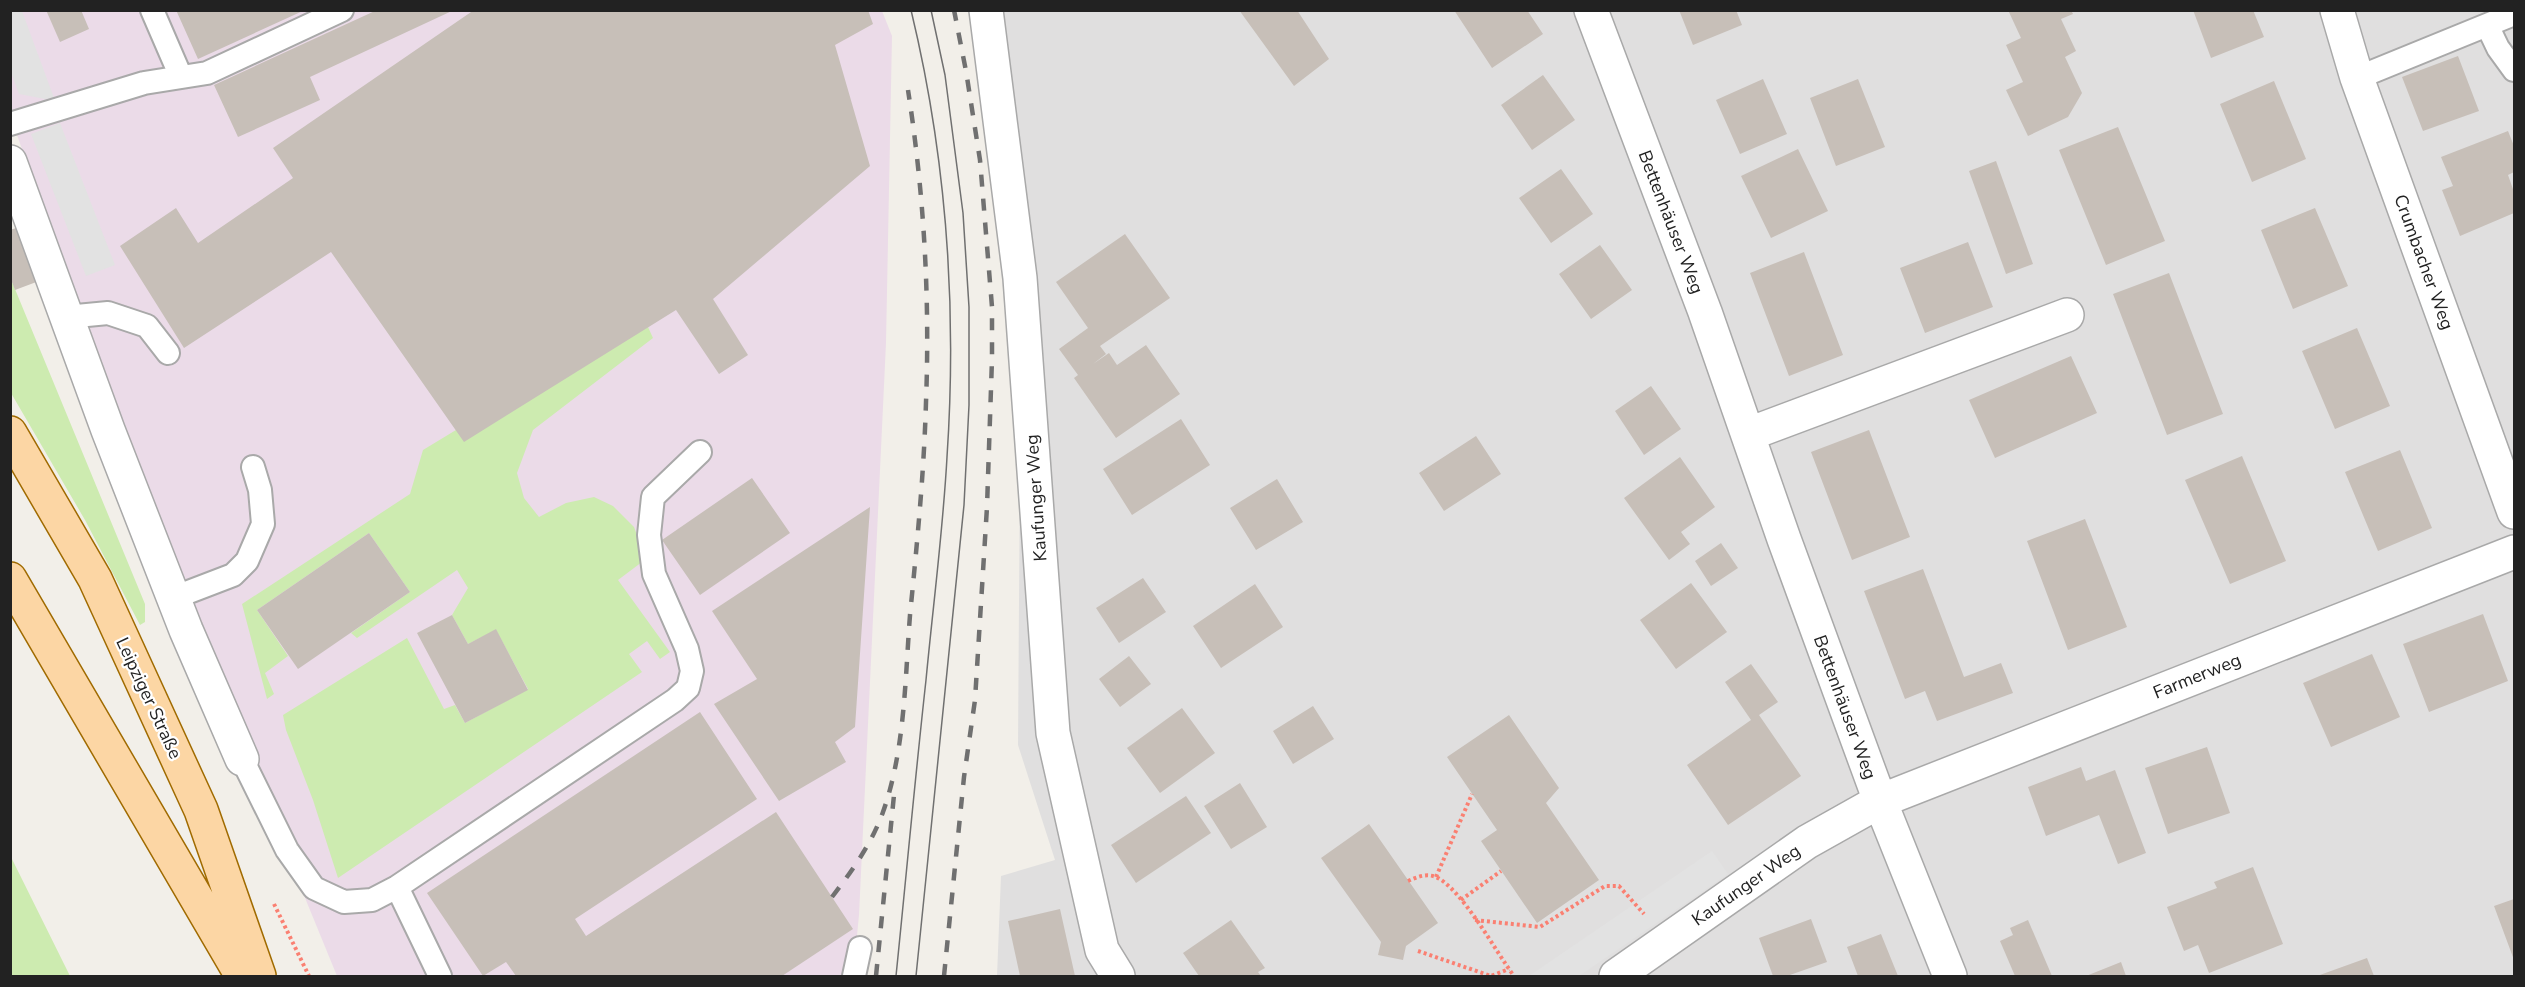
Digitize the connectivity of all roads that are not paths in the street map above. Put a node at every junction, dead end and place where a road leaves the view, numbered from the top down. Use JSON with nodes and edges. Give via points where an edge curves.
{"nodes":[{"id":1,"x":152,"y":10,"type":"edge"},
{"id":2,"x":342,"y":10,"type":"edge"},
{"id":3,"x":986,"y":10,"type":"edge"},
{"id":4,"x":1590,"y":10,"type":"edge"},
{"id":5,"x":2337,"y":10,"type":"edge"},
{"id":6,"x":2514,"y":14,"type":"edge"},
{"id":7,"x":2487,"y":25,"type":"junction"},
{"id":8,"x":2514,"y":70,"type":"edge"},
{"id":9,"x":181,"y":77,"type":"junction"},
{"id":10,"x":2357,"y":78,"type":"junction"},
{"id":11,"x":10,"y":124,"type":"edge"},
{"id":12,"x":10,"y":162,"type":"edge"},
{"id":13,"x":2067,"y":315,"type":"dead end"},
{"id":14,"x":66,"y":316,"type":"junction"},
{"id":15,"x":168,"y":353,"type":"dead end"},
{"id":16,"x":10,"y":433,"type":"edge"},
{"id":17,"x":1749,"y":434,"type":"junction"},
{"id":18,"x":700,"y":452,"type":"dead end"},
{"id":19,"x":253,"y":467,"type":"dead end"},
{"id":20,"x":2514,"y":512,"type":"edge"},
{"id":21,"x":2514,"y":552,"type":"edge"},
{"id":22,"x":10,"y":579,"type":"edge"},
{"id":23,"x":173,"y":598,"type":"junction"},
{"id":24,"x":242,"y":759,"type":"joint"},
{"id":25,"x":1880,"y":801,"type":"junction"},
{"id":26,"x":397,"y":887,"type":"junction"},
{"id":27,"x":860,"y":948,"type":"dead end"},
{"id":28,"x":243,"y":976,"type":"edge"},
{"id":29,"x":259,"y":976,"type":"edge"},
{"id":30,"x":440,"y":976,"type":"edge"},
{"id":31,"x":854,"y":976,"type":"edge"},
{"id":32,"x":1118,"y":976,"type":"edge"},
{"id":33,"x":1616,"y":976,"type":"edge"},
{"id":34,"x":1950,"y":976,"type":"edge"}],
"edges":[{"from":1,"to":9,"type":"lane"},
{"from":2,"to":9,"type":"lane","via":[[207,73]]},
{"from":3,"to":32,"type":"street","name":"Kaufunger Weg","via":[[1020,278],[1053,733],[1102,950]]},
{"from":4,"to":17,"type":"street","name":"Bettenhäuser Weg"},
{"from":5,"to":10,"type":"street","name":"Crumbacher Weg"},
{"from":6,"to":7,"type":"lane"},
{"from":7,"to":8,"type":"lane"},
{"from":7,"to":10,"type":"lane"},
{"from":9,"to":11,"type":"lane","via":[[144,83]]},
{"from":10,"to":20,"type":"street","name":"Crumbacher Weg"},
{"from":12,"to":14,"type":"street"},
{"from":13,"to":17,"type":"street"},
{"from":14,"to":15,"type":"lane","via":[[108,313],[147,326]]},
{"from":14,"to":23,"type":"street"},
{"from":16,"to":29,"type":"main road","name":"Leipziger Straße","via":[[95,579],[196,799]]},
{"from":17,"to":25,"type":"street","name":"Bettenhäuser Weg"},
{"from":18,"to":26,"type":"lane","via":[[653,497],[649,535],[654,574],[687,649],[692,671],[688,688]]},
{"from":19,"to":23,"type":"lane","via":[[263,524],[247,561],[233,575]]},
{"from":21,"to":25,"type":"street","name":"Farmerweg"},
{"from":22,"to":28,"type":"main road"},
{"from":23,"to":24,"type":"street"},
{"from":24,"to":26,"type":"lane","via":[[287,850],[314,888],[344,902],[372,900]]},
{"from":25,"to":33,"type":"street","name":"Kaufunger Weg","via":[[1807,842]]},
{"from":25,"to":34,"type":"street","name":"Bettenhäuser Weg"},
{"from":26,"to":30,"type":"lane"},
{"from":27,"to":31,"type":"lane"}]}
